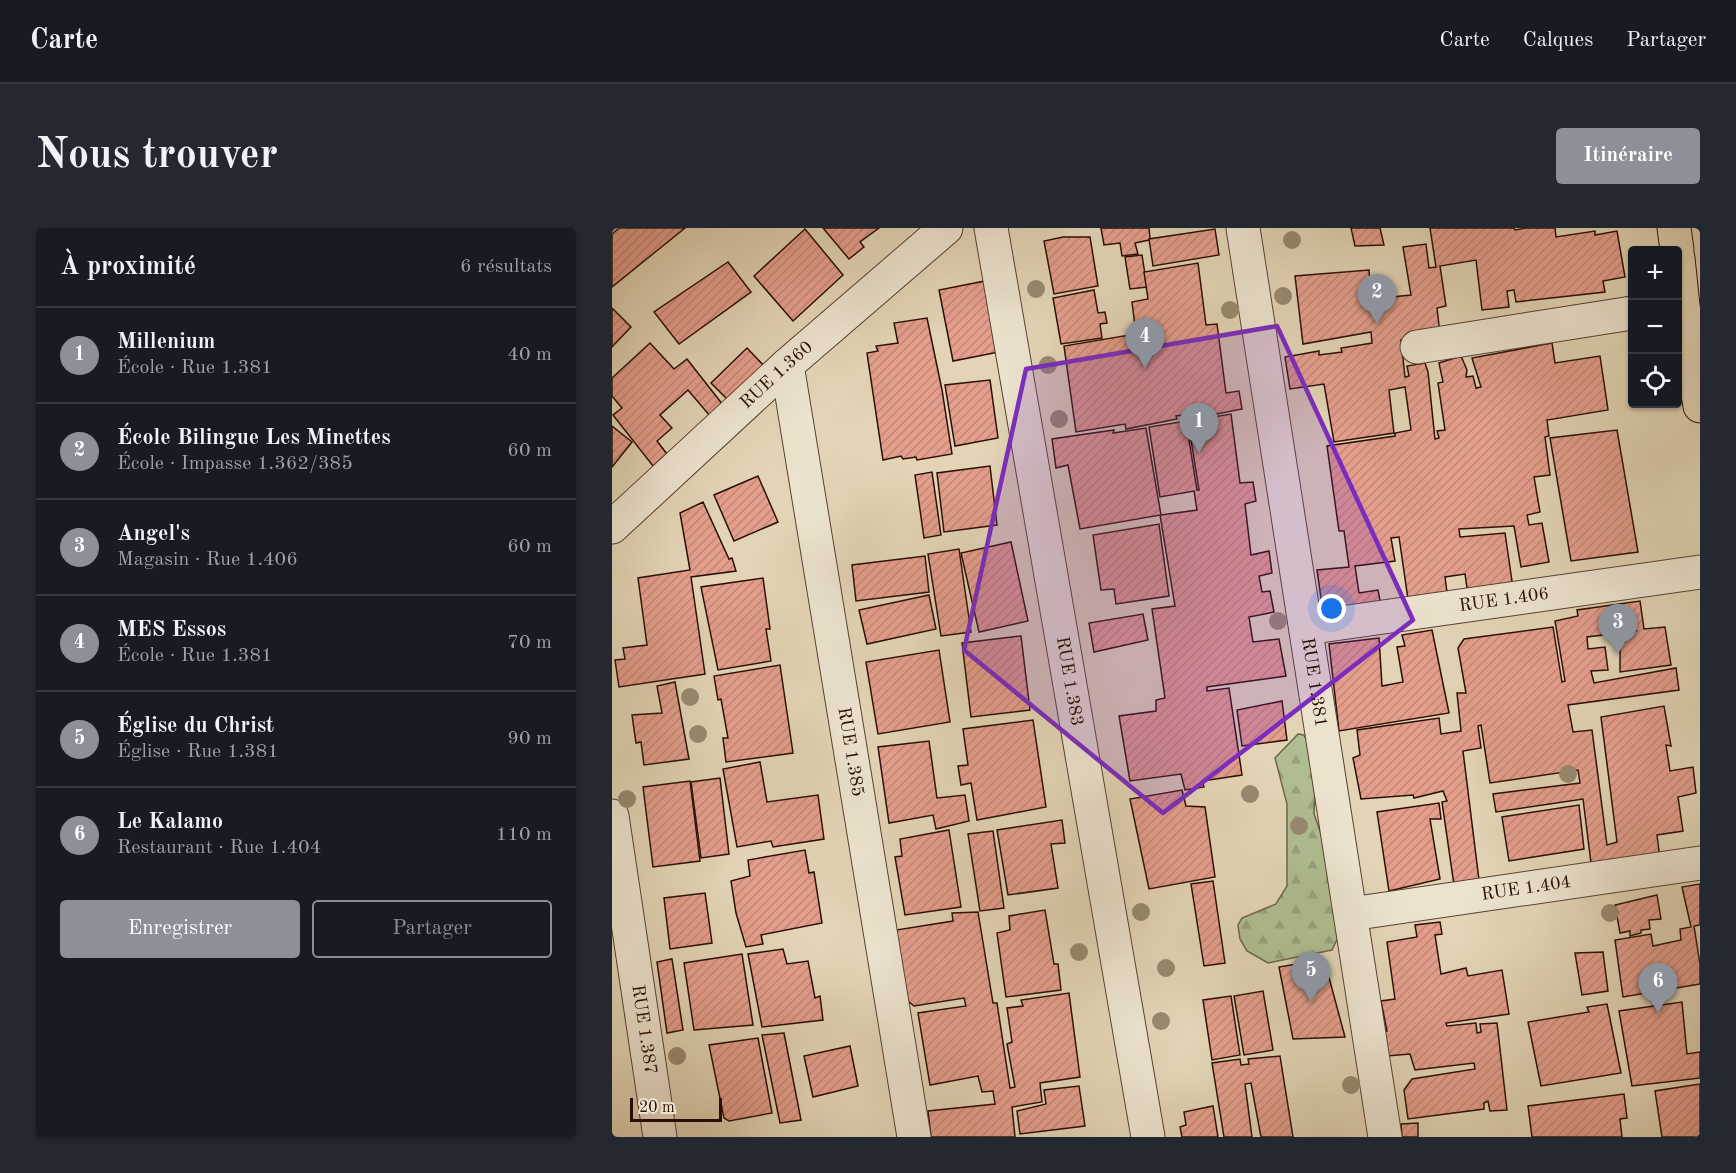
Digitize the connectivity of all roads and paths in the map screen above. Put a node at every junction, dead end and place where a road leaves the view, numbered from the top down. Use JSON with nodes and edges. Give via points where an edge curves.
{"nodes":[{"id":1,"x":946,"y":228,"type":"edge"},
{"id":2,"x":991,"y":228,"type":"edge"},
{"id":3,"x":1243,"y":228,"type":"edge"},
{"id":4,"x":1674,"y":228,"type":"edge"},
{"id":5,"x":1676,"y":246,"type":"edge"},
{"id":6,"x":1682,"y":313,"type":"edge"},
{"id":7,"x":1628,"y":314,"type":"edge"},
{"id":8,"x":1417,"y":347,"type":"dead end"},
{"id":9,"x":787,"y":365,"type":"junction"},
{"id":10,"x":1697,"y":368,"type":"edge"},
{"id":11,"x":1700,"y":406,"type":"edge"},
{"id":12,"x":612,"y":527,"type":"edge"},
{"id":13,"x":1700,"y":572,"type":"edge"},
{"id":14,"x":1306,"y":628,"type":"junction"},
{"id":15,"x":612,"y":816,"type":"edge"},
{"id":16,"x":1700,"y":863,"type":"edge"},
{"id":17,"x":1351,"y":914,"type":"junction"},
{"id":18,"x":660,"y":1137,"type":"edge"},
{"id":19,"x":914,"y":1137,"type":"edge"},
{"id":20,"x":1148,"y":1137,"type":"edge"},
{"id":21,"x":1385,"y":1137,"type":"edge"}],
"edges":[{"from":1,"to":9,"type":"street","name":"RUE 1.360"},
{"from":2,"to":20,"type":"street","name":"RUE 1.383"},
{"from":3,"to":14,"type":"street","name":"RUE 1.381"},
{"from":4,"to":5,"type":"main road"},
{"from":6,"to":10,"type":"main road"},
{"from":7,"to":8,"type":"street"},
{"from":9,"to":12,"type":"street","name":"RUE 1.360"},
{"from":9,"to":19,"type":"street","name":"RUE 1.385"},
{"from":10,"to":11,"type":"main road"},
{"from":13,"to":14,"type":"street","name":"RUE 1.406"},
{"from":14,"to":17,"type":"street","name":"RUE 1.381"},
{"from":15,"to":18,"type":"street","name":"RUE 1.387"},
{"from":16,"to":17,"type":"street","name":"RUE 1.404"},
{"from":17,"to":21,"type":"street","name":"RUE 1.381"}]}
